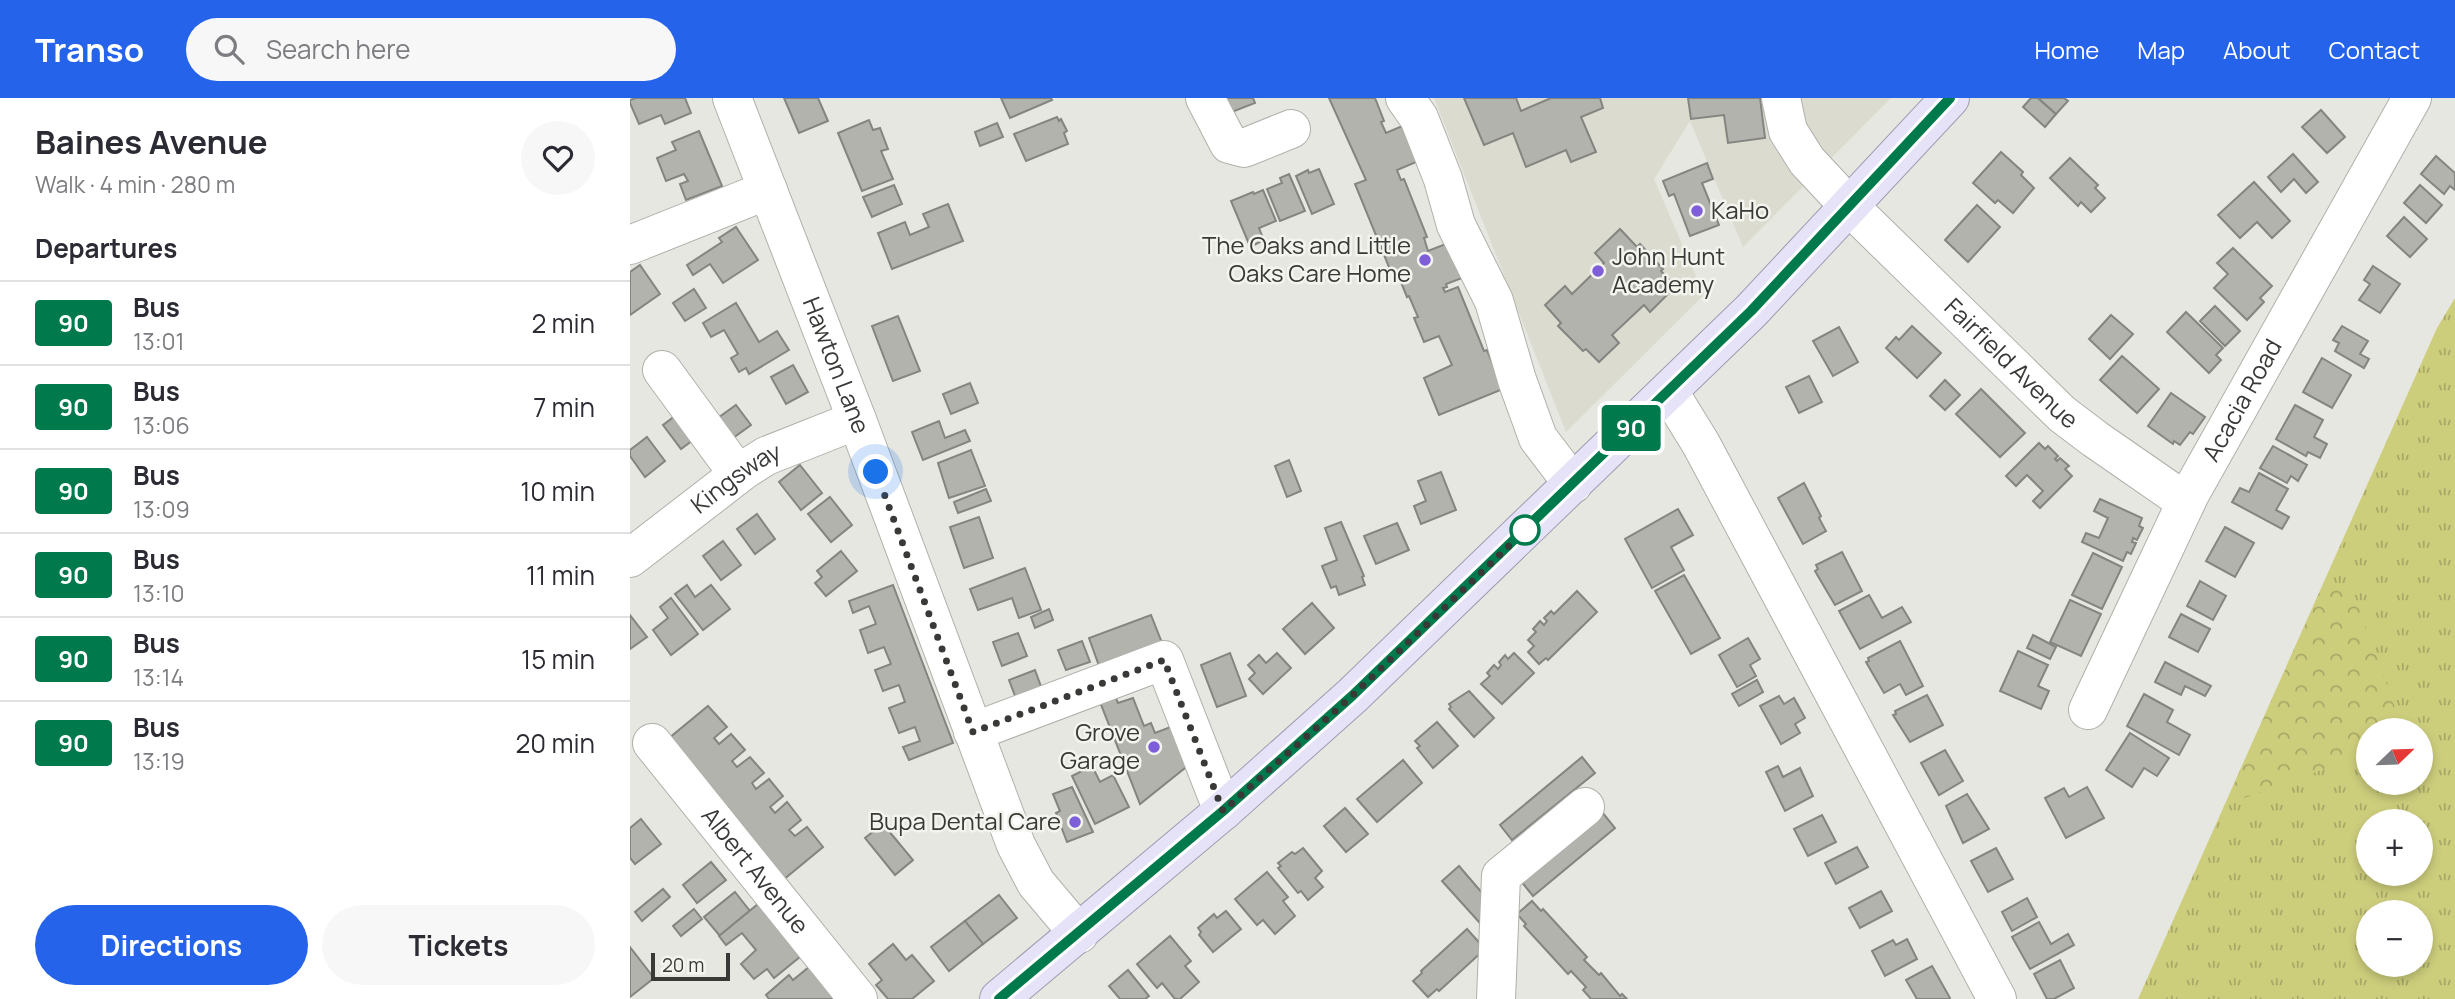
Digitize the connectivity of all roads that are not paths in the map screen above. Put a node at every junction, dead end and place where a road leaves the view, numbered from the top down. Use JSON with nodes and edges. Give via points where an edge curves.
{"nodes":[{"id":1,"x":732,"y":98,"type":"edge"},
{"id":2,"x":1205,"y":98,"type":"edge"},
{"id":3,"x":1405,"y":98,"type":"edge"},
{"id":4,"x":1781,"y":98,"type":"edge"},
{"id":5,"x":1950,"y":98,"type":"edge"},
{"id":6,"x":2413,"y":98,"type":"edge"},
{"id":7,"x":1291,"y":129,"type":"dead end"},
{"id":8,"x":768,"y":190,"type":"junction"},
{"id":9,"x":1850,"y":207,"type":"junction"},
{"id":10,"x":630,"y":245,"type":"edge"},
{"id":11,"x":662,"y":370,"type":"dead end"},
{"id":12,"x":1669,"y":392,"type":"junction"},
{"id":13,"x":857,"y":420,"type":"junction"},
{"id":14,"x":738,"y":474,"type":"junction"},
{"id":15,"x":1573,"y":484,"type":"junction"},
{"id":16,"x":2186,"y":502,"type":"junction"},
{"id":17,"x":630,"y":558,"type":"edge"},
{"id":18,"x":2088,"y":710,"type":"dead end"},
{"id":19,"x":973,"y":732,"type":"junction"},
{"id":20,"x":652,"y":743,"type":"dead end"},
{"id":21,"x":1585,"y":807,"type":"dead end"},
{"id":22,"x":1223,"y":811,"type":"junction"},
{"id":23,"x":1079,"y":933,"type":"junction"},
{"id":24,"x":858,"y":999,"type":"edge"},
{"id":25,"x":999,"y":999,"type":"edge"},
{"id":26,"x":1496,"y":999,"type":"edge"},
{"id":27,"x":1997,"y":999,"type":"edge"}],
"edges":[{"from":1,"to":8,"type":"street","name":"Hawton Lane"},
{"from":2,"to":7,"type":"street","via":[[1229,144],[1244,148]]},
{"from":3,"to":15,"type":"street","via":[[1419,118],[1456,225],[1494,301],[1538,438]]},
{"from":4,"to":9,"type":"street","name":"Fairfield Avenue","via":[[1788,131],[1807,161]]},
{"from":5,"to":9,"type":"main road"},
{"from":6,"to":16,"type":"street","name":"Acacia Road"},
{"from":8,"to":10,"type":"street"},
{"from":8,"to":13,"type":"street","name":"Hawton Lane"},
{"from":9,"to":12,"type":"main road"},
{"from":9,"to":16,"type":"street","name":"Fairfield Avenue","via":[[2062,414]]},
{"from":11,"to":14,"type":"street"},
{"from":12,"to":15,"type":"main road"},
{"from":12,"to":27,"type":"street"},
{"from":13,"to":14,"type":"street","name":"Kingsway","via":[[766,456]]},
{"from":13,"to":19,"type":"street","name":"Hawton Lane"},
{"from":14,"to":17,"type":"street","name":"Kingsway"},
{"from":15,"to":22,"type":"main road","via":[[1352,696]]},
{"from":16,"to":18,"type":"street","name":"Acacia Road"},
{"from":19,"to":22,"type":"street","via":[[1164,660]]},
{"from":19,"to":23,"type":"street","name":"Hawton Lane","via":[[1035,883]]},
{"from":20,"to":24,"type":"street","name":"Albert Avenue"},
{"from":21,"to":26,"type":"street","via":[[1501,876]]},
{"from":22,"to":23,"type":"main road"},
{"from":23,"to":25,"type":"main road"}]}
